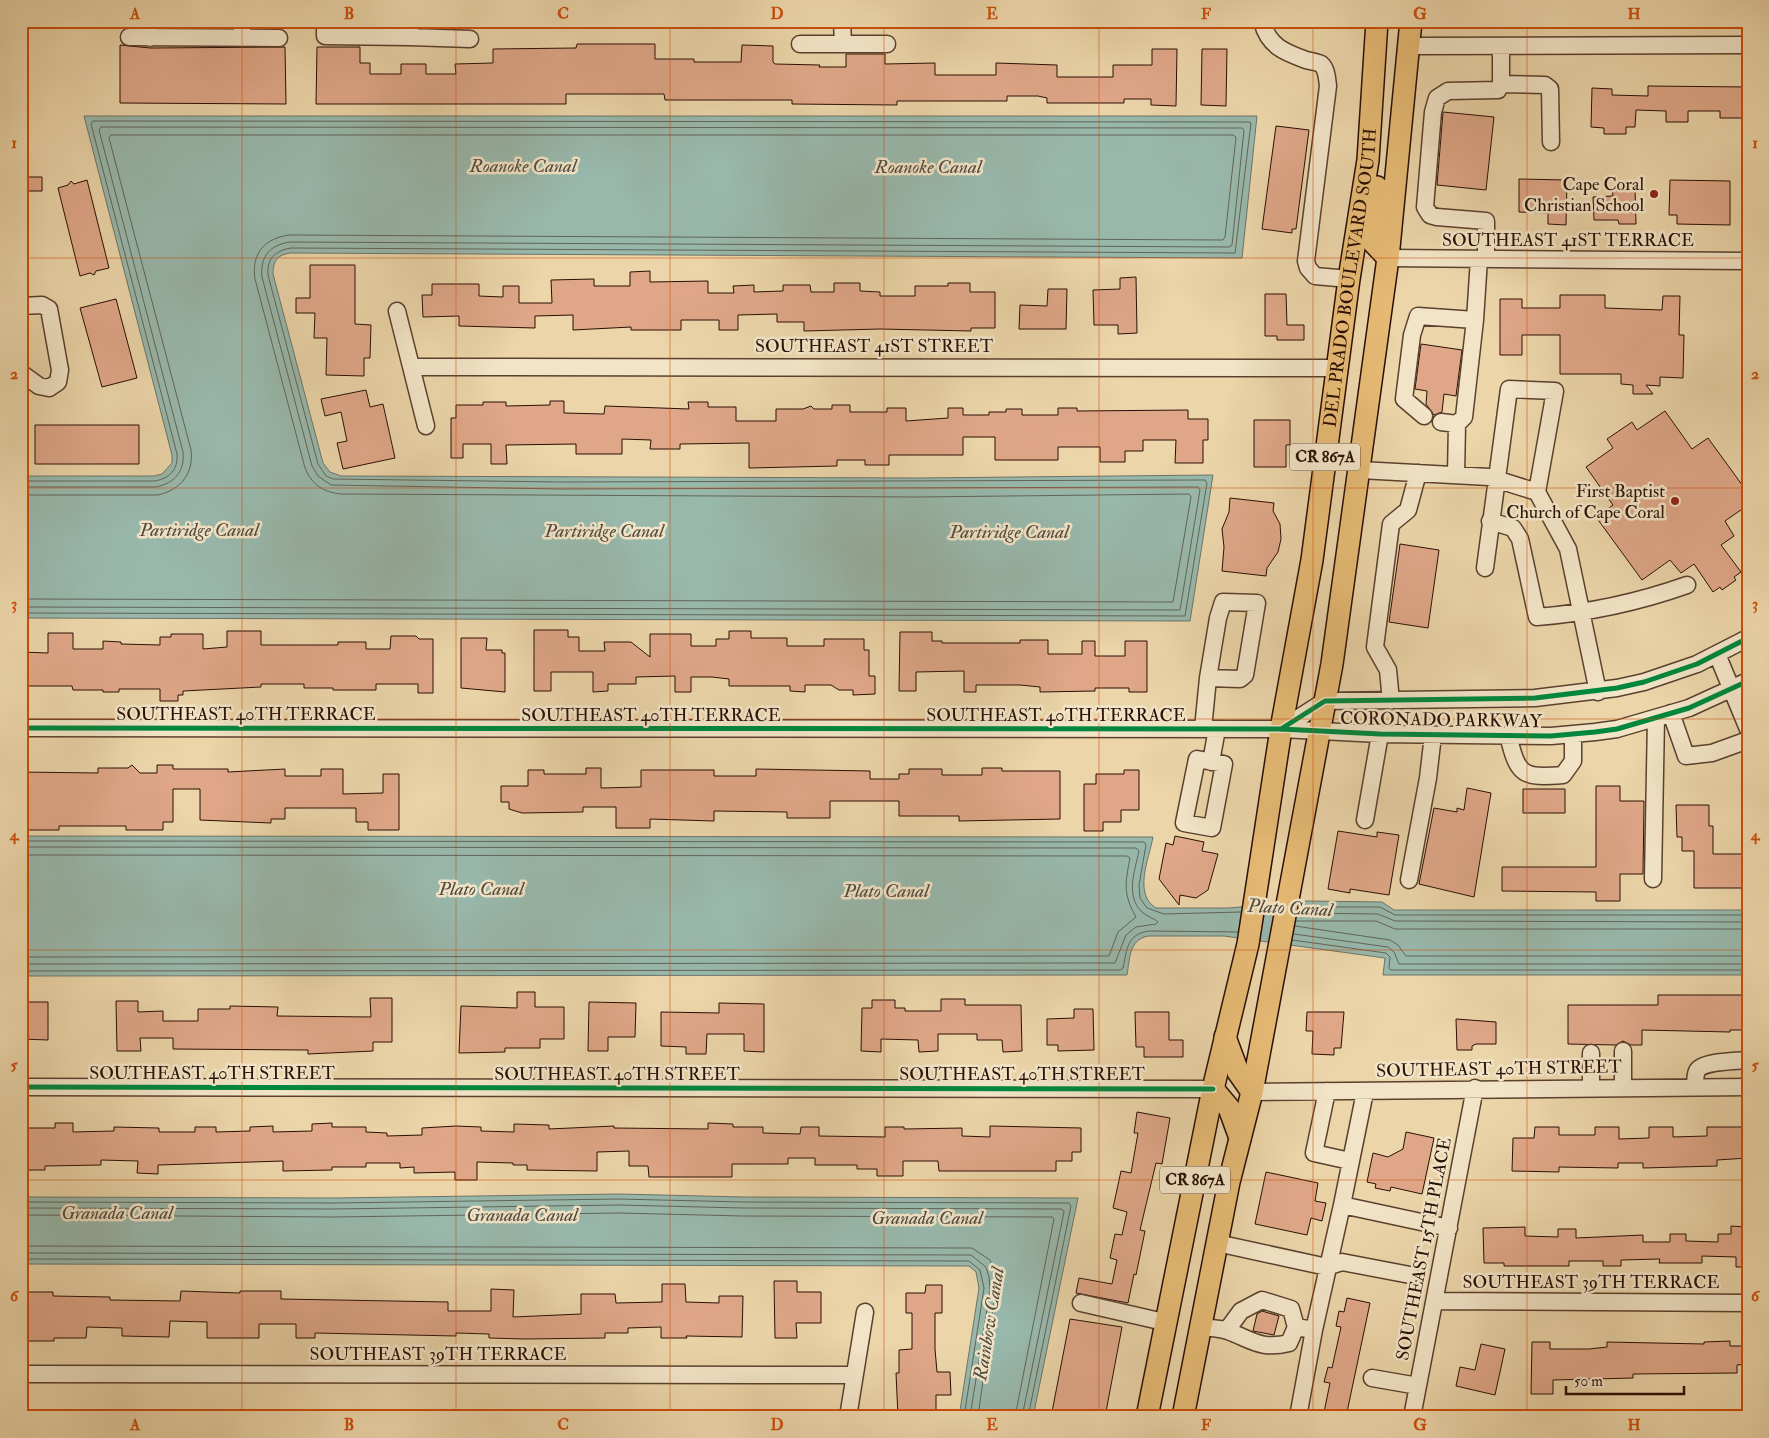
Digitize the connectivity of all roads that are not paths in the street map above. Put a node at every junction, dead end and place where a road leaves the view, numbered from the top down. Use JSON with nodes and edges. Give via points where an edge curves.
{"nodes":[{"id":1,"x":242,"y":21,"type":"edge"},
{"id":2,"x":325,"y":21,"type":"edge"},
{"id":3,"x":842,"y":21,"type":"edge"},
{"id":4,"x":1262,"y":21,"type":"edge"},
{"id":5,"x":1377,"y":21,"type":"edge"},
{"id":6,"x":1411,"y":21,"type":"edge"},
{"id":7,"x":149,"y":29,"type":"edge"},
{"id":8,"x":410,"y":29,"type":"edge"},
{"id":9,"x":129,"y":37,"type":"dead end"},
{"id":10,"x":242,"y":38,"type":"junction"},
{"id":11,"x":278,"y":38,"type":"dead end"},
{"id":12,"x":470,"y":39,"type":"dead end"},
{"id":13,"x":800,"y":44,"type":"dead end"},
{"id":14,"x":843,"y":44,"type":"junction"},
{"id":15,"x":887,"y":44,"type":"dead end"},
{"id":16,"x":1748,"y":45,"type":"edge"},
{"id":17,"x":1409,"y":46,"type":"junction"},
{"id":18,"x":1501,"y":46,"type":"junction"},
{"id":19,"x":1501,"y":84,"type":"junction"},
{"id":20,"x":1551,"y":142,"type":"dead end"},
{"id":21,"x":1368,"y":160,"type":"junction"},
{"id":22,"x":1388,"y":258,"type":"junction"},
{"id":23,"x":1483,"y":259,"type":"junction"},
{"id":24,"x":1748,"y":261,"type":"edge"},
{"id":25,"x":1349,"y":279,"type":"junction"},
{"id":26,"x":21,"y":306,"type":"edge"},
{"id":27,"x":397,"y":312,"type":"dead end"},
{"id":28,"x":1475,"y":320,"type":"junction"},
{"id":29,"x":411,"y":367,"type":"junction"},
{"id":30,"x":1336,"y":368,"type":"junction"},
{"id":31,"x":21,"y":373,"type":"edge"},
{"id":32,"x":1368,"y":397,"type":"junction"},
{"id":33,"x":1424,"y":416,"type":"dead end"},
{"id":34,"x":426,"y":426,"type":"dead end"},
{"id":35,"x":1360,"y":470,"type":"junction"},
{"id":36,"x":1418,"y":473,"type":"junction"},
{"id":37,"x":1456,"y":475,"type":"junction"},
{"id":38,"x":1496,"y":479,"type":"junction"},
{"id":39,"x":1536,"y":492,"type":"junction"},
{"id":40,"x":1490,"y":520,"type":"junction"},
{"id":41,"x":1485,"y":568,"type":"dead end"},
{"id":42,"x":1687,"y":585,"type":"dead end"},
{"id":43,"x":1582,"y":612,"type":"junction"},
{"id":44,"x":1748,"y":638,"type":"edge"},
{"id":45,"x":1717,"y":654,"type":"junction"},
{"id":46,"x":1208,"y":678,"type":"junction"},
{"id":47,"x":1748,"y":681,"type":"edge"},
{"id":48,"x":1732,"y":690,"type":"junction"},
{"id":49,"x":1598,"y":692,"type":"junction"},
{"id":50,"x":1325,"y":701,"type":"junction"},
{"id":51,"x":1391,"y":701,"type":"junction"},
{"id":52,"x":1664,"y":716,"type":"junction"},
{"id":53,"x":21,"y":728,"type":"edge"},
{"id":54,"x":1210,"y":729,"type":"junction"},
{"id":55,"x":1281,"y":729,"type":"junction"},
{"id":56,"x":1748,"y":729,"type":"edge"},
{"id":57,"x":1319,"y":732,"type":"junction"},
{"id":58,"x":1380,"y":734,"type":"junction"},
{"id":59,"x":1433,"y":734,"type":"junction"},
{"id":60,"x":1573,"y":734,"type":"junction"},
{"id":61,"x":1508,"y":735,"type":"junction"},
{"id":62,"x":1748,"y":740,"type":"edge"},
{"id":63,"x":1211,"y":762,"type":"dead end"},
{"id":64,"x":1365,"y":820,"type":"dead end"},
{"id":65,"x":1653,"y":878,"type":"dead end"},
{"id":66,"x":1409,"y":880,"type":"dead end"},
{"id":67,"x":1225,"y":1037,"type":"junction"},
{"id":68,"x":1623,"y":1051,"type":"dead end"},
{"id":69,"x":1591,"y":1053,"type":"dead end"},
{"id":70,"x":1748,"y":1060,"type":"edge"},
{"id":71,"x":21,"y":1087,"type":"edge"},
{"id":72,"x":1591,"y":1087,"type":"junction"},
{"id":73,"x":1623,"y":1087,"type":"junction"},
{"id":74,"x":1695,"y":1087,"type":"junction"},
{"id":75,"x":1748,"y":1087,"type":"edge"},
{"id":76,"x":1476,"y":1088,"type":"junction"},
{"id":77,"x":1213,"y":1089,"type":"junction"},
{"id":78,"x":1327,"y":1091,"type":"junction"},
{"id":79,"x":1252,"y":1092,"type":"junction"},
{"id":80,"x":1365,"y":1092,"type":"junction"},
{"id":81,"x":1240,"y":1138,"type":"junction"},
{"id":82,"x":1350,"y":1161,"type":"junction"},
{"id":83,"x":1342,"y":1205,"type":"junction"},
{"id":84,"x":1449,"y":1228,"type":"junction"},
{"id":85,"x":1217,"y":1242,"type":"junction"},
{"id":86,"x":1327,"y":1267,"type":"junction"},
{"id":87,"x":1410,"y":1275,"type":"dead end"},
{"id":88,"x":1435,"y":1301,"type":"junction"},
{"id":89,"x":1080,"y":1303,"type":"dead end"},
{"id":90,"x":1748,"y":1303,"type":"edge"},
{"id":91,"x":865,"y":1312,"type":"dead end"},
{"id":92,"x":1164,"y":1322,"type":"junction"},
{"id":93,"x":1201,"y":1327,"type":"junction"},
{"id":94,"x":1296,"y":1327,"type":"junction"},
{"id":95,"x":1227,"y":1330,"type":"junction"},
{"id":96,"x":1314,"y":1330,"type":"junction"},
{"id":97,"x":21,"y":1374,"type":"edge"},
{"id":98,"x":854,"y":1374,"type":"junction"},
{"id":99,"x":1372,"y":1378,"type":"dead end"},
{"id":100,"x":1418,"y":1386,"type":"junction"},
{"id":101,"x":848,"y":1417,"type":"edge"},
{"id":102,"x":1147,"y":1417,"type":"edge"},
{"id":103,"x":1183,"y":1417,"type":"edge"},
{"id":104,"x":1298,"y":1417,"type":"edge"},
{"id":105,"x":1412,"y":1417,"type":"edge"}],
"edges":[{"from":1,"to":10,"type":"street"},
{"from":2,"to":8,"type":"street","via":[[325,36]]},
{"from":3,"to":14,"type":"street"},
{"from":4,"to":25,"type":"street","via":[[1268,37],[1280,50],[1321,64],[1327,73],[1306,261],[1315,276]]},
{"from":5,"to":21,"type":"main road","name":"DEL PRADO BOULEVARD SOUTH","number":"CR 867A"},
{"from":6,"to":17,"type":"main road","name":"DEL PRADO BOULEVARD SOUTH","number":"CR 867A"},
{"from":7,"to":9,"type":"street"},
{"from":7,"to":10,"type":"street"},
{"from":8,"to":12,"type":"street"},
{"from":10,"to":11,"type":"street"},
{"from":13,"to":14,"type":"street"},
{"from":14,"to":15,"type":"street"},
{"from":16,"to":18,"type":"street"},
{"from":17,"to":18,"type":"street"},
{"from":17,"to":22,"type":"main road","name":"DEL PRADO BOULEVARD SOUTH","number":"CR 867A"},
{"from":18,"to":19,"type":"street"},
{"from":19,"to":20,"type":"street","via":[[1546,85],[1550,89]]},
{"from":19,"to":23,"type":"street","via":[[1498,90],[1442,93],[1433,112],[1425,207],[1430,215],[1437,217],[1486,221]]},
{"from":21,"to":22,"type":"main road","via":[[1378,176],[1371,240]]},
{"from":21,"to":25,"type":"main road","name":"DEL PRADO BOULEVARD SOUTH","number":"CR 867A"},
{"from":22,"to":23,"type":"street","name":"SOUTHEAST 41ST TERRACE"},
{"from":22,"to":32,"type":"main road","name":"DEL PRADO BOULEVARD SOUTH","number":"CR 867A"},
{"from":23,"to":24,"type":"street","name":"SOUTHEAST 41ST TERRACE"},
{"from":23,"to":28,"type":"street"},
{"from":25,"to":30,"type":"main road","name":"DEL PRADO BOULEVARD SOUTH","number":"CR 867A"},
{"from":26,"to":31,"type":"street","via":[[42,305],[49,309],[60,370],[58,382],[49,388],[39,386]]},
{"from":27,"to":29,"type":"street"},
{"from":28,"to":33,"type":"street","via":[[1418,316],[1412,335],[1404,399]]},
{"from":28,"to":37,"type":"street","via":[[1464,417],[1449,423]]},
{"from":29,"to":30,"type":"street","name":"SOUTHEAST 41ST STREET"},
{"from":29,"to":34,"type":"street"},
{"from":30,"to":32,"type":"main road","via":[[1356,378]]},
{"from":30,"to":55,"type":"main road","name":"DEL PRADO BOULEVARD SOUTH","number":"CR 867A","via":[[1312,560]]},
{"from":32,"to":35,"type":"main road","name":"DEL PRADO BOULEVARD SOUTH","number":"CR 867A"},
{"from":35,"to":36,"type":"street"},
{"from":35,"to":50,"type":"main road","name":"DEL PRADO BOULEVARD SOUTH","number":"CR 867A"},
{"from":36,"to":37,"type":"street"},
{"from":36,"to":51,"type":"street","via":[[1408,510],[1391,524],[1375,647],[1388,670]]},
{"from":37,"to":38,"type":"street"},
{"from":38,"to":39,"type":"street"},
{"from":38,"to":39,"type":"street","via":[[1509,388],[1555,391]]},
{"from":38,"to":40,"type":"street"},
{"from":39,"to":43,"type":"street","via":[[1568,550]]},
{"from":40,"to":41,"type":"street"},
{"from":40,"to":43,"type":"street","via":[[1513,528],[1520,539],[1536,617]]},
{"from":42,"to":43,"type":"street","via":[[1659,595]]},
{"from":43,"to":49,"type":"street"},
{"from":44,"to":45,"type":"street","name":"CORONADO PARKWAY"},
{"from":45,"to":48,"type":"street"},
{"from":45,"to":49,"type":"street","name":"CORONADO PARKWAY","via":[[1671,674]]},
{"from":46,"to":46,"type":"street","via":[[1240,679],[1245,675],[1257,603],[1223,602]]},
{"from":46,"to":54,"type":"street"},
{"from":47,"to":48,"type":"street","name":"CORONADO PARKWAY"},
{"from":48,"to":52,"type":"street","name":"CORONADO PARKWAY"},
{"from":48,"to":56,"type":"street"},
{"from":49,"to":51,"type":"street","name":"CORONADO PARKWAY","via":[[1535,698]]},
{"from":50,"to":51,"type":"street","name":"CORONADO PARKWAY"},
{"from":50,"to":55,"type":"street","name":"CORONADO PARKWAY"},
{"from":50,"to":57,"type":"main road","name":"DEL PRADO BOULEVARD SOUTH","number":"CR 867A"},
{"from":52,"to":60,"type":"street","name":"CORONADO PARKWAY","via":[[1617,729]]},
{"from":52,"to":62,"type":"street","via":[[1686,756],[1712,753]]},
{"from":52,"to":65,"type":"street"},
{"from":53,"to":54,"type":"street","name":"SOUTHEAST 40TH TERRACE"},
{"from":54,"to":55,"type":"street","name":"SOUTHEAST 40TH TERRACE"},
{"from":54,"to":63,"type":"street"},
{"from":55,"to":57,"type":"street","name":"CORONADO PARKWAY"},
{"from":55,"to":67,"type":"main road","name":"DEL PRADO BOULEVARD SOUTH","number":"CR 867A","via":[[1248,944]]},
{"from":57,"to":58,"type":"street","name":"CORONADO PARKWAY"},
{"from":57,"to":79,"type":"main road","name":"DEL PRADO BOULEVARD SOUTH","number":"CR 867A"},
{"from":58,"to":59,"type":"street","name":"CORONADO PARKWAY"},
{"from":58,"to":64,"type":"street"},
{"from":59,"to":61,"type":"street","name":"CORONADO PARKWAY"},
{"from":59,"to":66,"type":"street"},
{"from":60,"to":61,"type":"street","name":"CORONADO PARKWAY"},
{"from":60,"to":61,"type":"street","via":[[1573,761],[1562,775],[1533,777],[1518,767]]},
{"from":67,"to":77,"type":"main road","name":"DEL PRADO BOULEVARD SOUTH","number":"CR 867A"},
{"from":67,"to":79,"type":"main road","via":[[1238,1072]]},
{"from":68,"to":73,"type":"street"},
{"from":69,"to":72,"type":"street"},
{"from":70,"to":74,"type":"street","via":[[1701,1067],[1697,1071]]},
{"from":71,"to":77,"type":"street","name":"SOUTHEAST 40TH STREET"},
{"from":72,"to":73,"type":"street","name":"SOUTHEAST 40TH STREET"},
{"from":72,"to":76,"type":"street","name":"SOUTHEAST 40TH STREET"},
{"from":73,"to":74,"type":"street","name":"SOUTHEAST 40TH STREET"},
{"from":74,"to":75,"type":"street","name":"SOUTHEAST 40TH STREET"},
{"from":76,"to":80,"type":"street","name":"SOUTHEAST 40TH STREET"},
{"from":76,"to":84,"type":"street","name":"SOUTHEAST 15TH PLACE"},
{"from":77,"to":81,"type":"main road","via":[[1229,1108]]},
{"from":77,"to":92,"type":"main road","name":"DEL PRADO BOULEVARD SOUTH","number":"CR 867A"},
{"from":78,"to":79,"type":"street","name":"SOUTHEAST 40TH STREET"},
{"from":78,"to":80,"type":"street","name":"SOUTHEAST 40TH STREET"},
{"from":78,"to":82,"type":"street","via":[[1314,1153]]},
{"from":79,"to":81,"type":"main road","name":"DEL PRADO BOULEVARD SOUTH","number":"CR 867A"},
{"from":80,"to":82,"type":"street"},
{"from":81,"to":85,"type":"main road","name":"DEL PRADO BOULEVARD SOUTH","number":"CR 867A"},
{"from":82,"to":83,"type":"street"},
{"from":83,"to":84,"type":"street"},
{"from":83,"to":86,"type":"street"},
{"from":84,"to":88,"type":"street","name":"SOUTHEAST 15TH PLACE"},
{"from":85,"to":86,"type":"street"},
{"from":85,"to":93,"type":"main road","name":"DEL PRADO BOULEVARD SOUTH","number":"CR 867A"},
{"from":86,"to":87,"type":"street","via":[[1342,1262]]},
{"from":86,"to":96,"type":"street"},
{"from":88,"to":90,"type":"street","name":"SOUTHEAST 39TH TERRACE"},
{"from":88,"to":100,"type":"street","name":"SOUTHEAST 15TH PLACE"},
{"from":89,"to":92,"type":"street"},
{"from":91,"to":98,"type":"street"},
{"from":92,"to":102,"type":"main road","name":"DEL PRADO BOULEVARD SOUTH","number":"CR 867A"},
{"from":93,"to":95,"type":"street"},
{"from":93,"to":103,"type":"main road","name":"DEL PRADO BOULEVARD SOUTH","number":"CR 867A"},
{"from":94,"to":95,"type":"street","via":[[1289,1343],[1275,1347],[1246,1341]]},
{"from":94,"to":95,"type":"street","via":[[1291,1309],[1262,1300],[1241,1311]]},
{"from":94,"to":96,"type":"street"},
{"from":96,"to":104,"type":"street"},
{"from":97,"to":98,"type":"street","name":"SOUTHEAST 39TH TERRACE"},
{"from":98,"to":101,"type":"street"},
{"from":99,"to":100,"type":"street"},
{"from":100,"to":105,"type":"street","name":"SOUTHEAST 15TH PLACE"}]}
